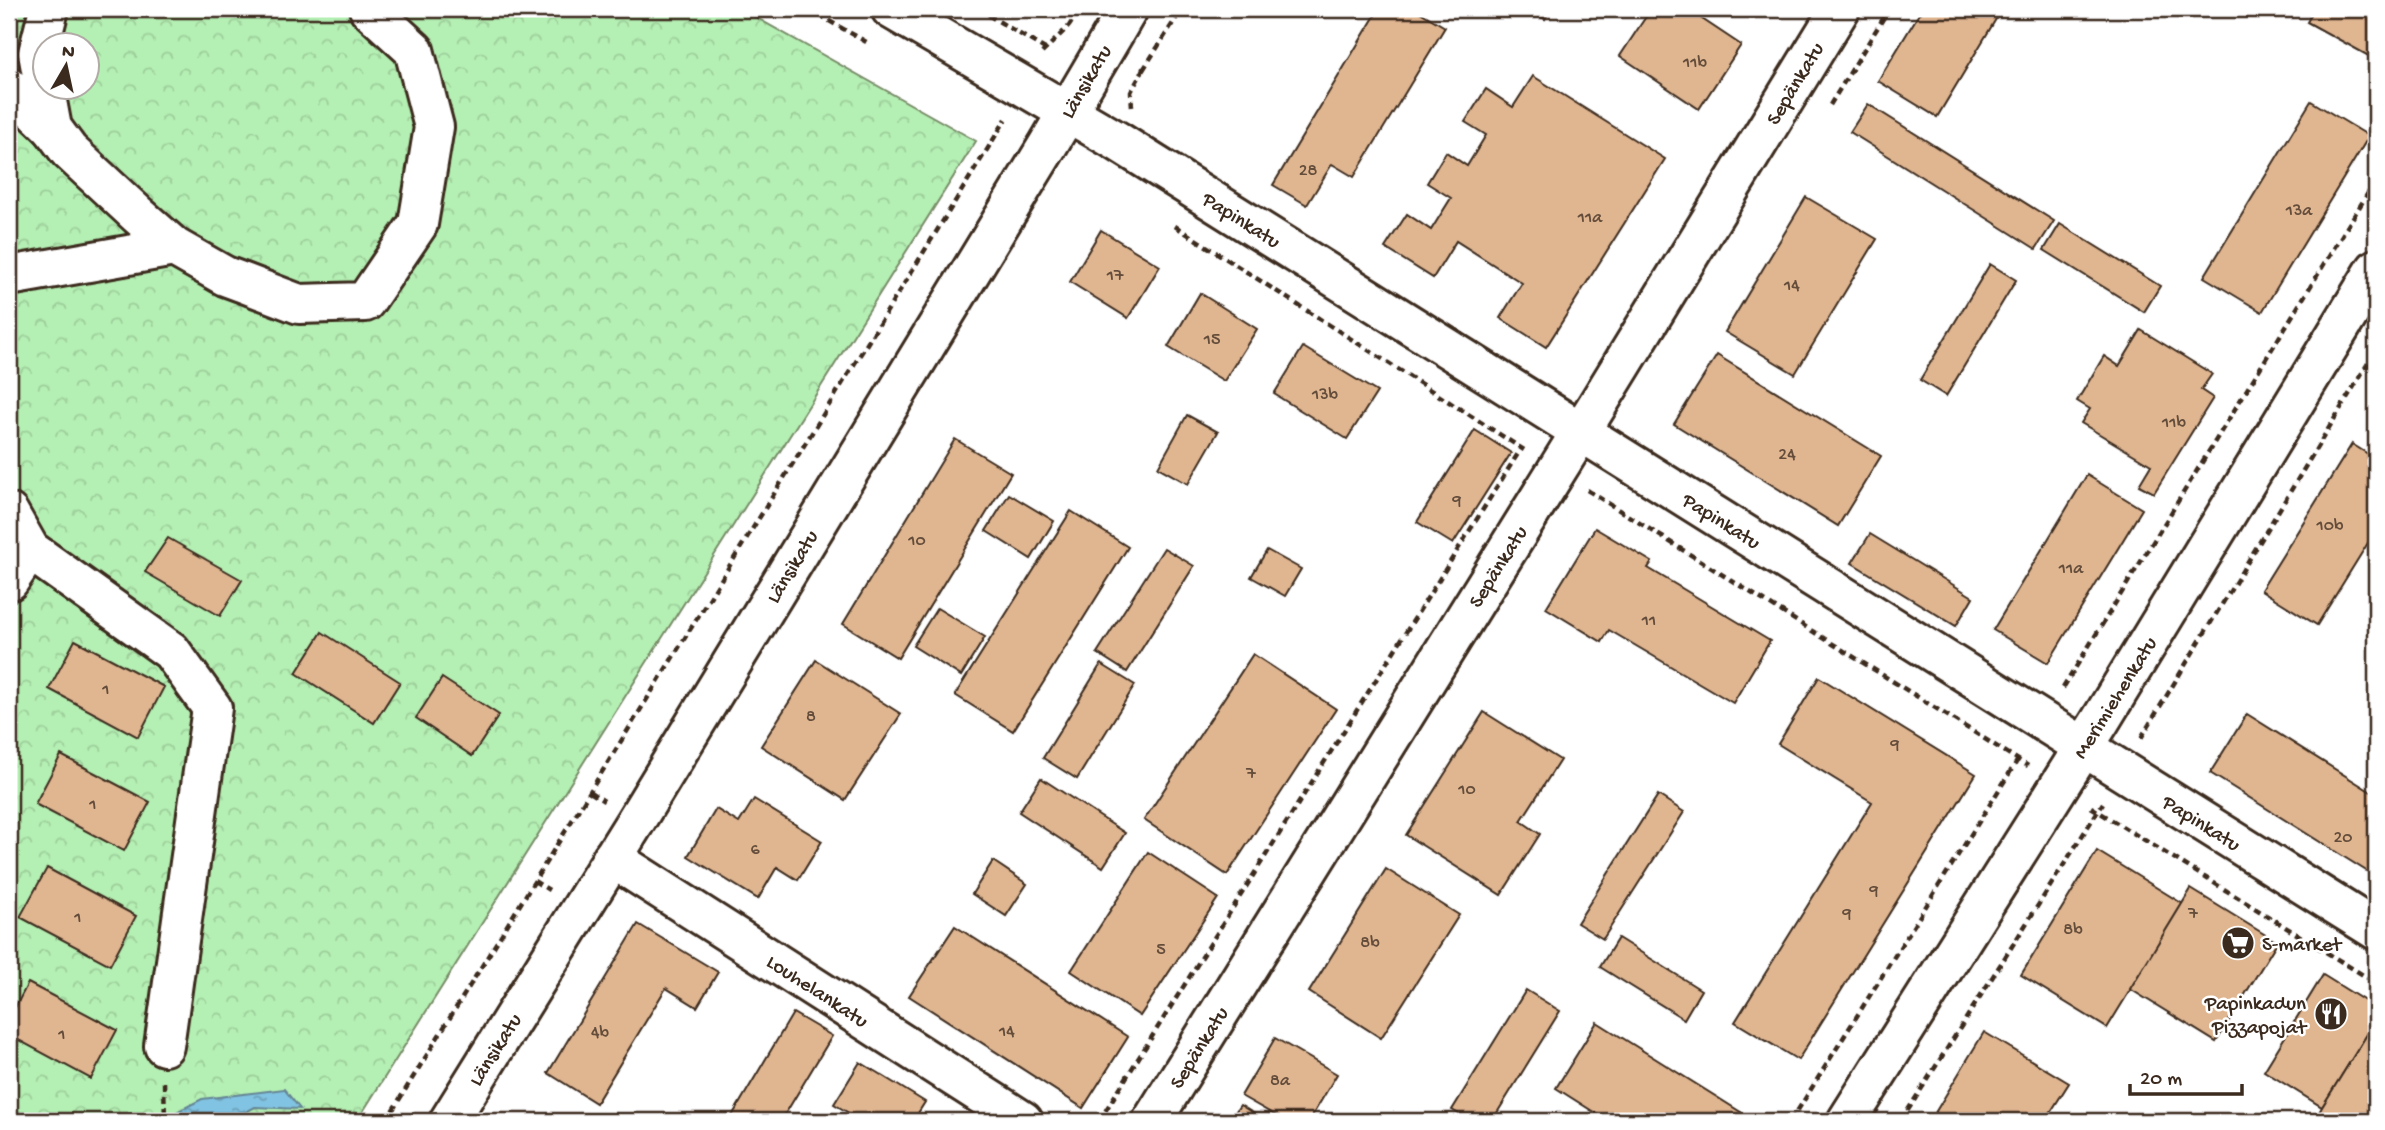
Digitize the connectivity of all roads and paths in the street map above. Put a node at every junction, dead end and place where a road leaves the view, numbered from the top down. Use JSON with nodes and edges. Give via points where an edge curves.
{"nodes":[{"id":1,"x":49,"y":9,"type":"edge"},
{"id":2,"x":369,"y":9,"type":"edge"},
{"id":3,"x":891,"y":9,"type":"edge"},
{"id":4,"x":978,"y":9,"type":"edge"},
{"id":5,"x":1128,"y":9,"type":"edge"},
{"id":6,"x":1182,"y":9,"type":"edge"},
{"id":7,"x":1840,"y":9,"type":"edge"},
{"id":8,"x":1045,"y":49,"type":"dead end"},
{"id":9,"x":1143,"y":70,"type":"dead end"},
{"id":10,"x":9,"y":87,"type":"edge"},
{"id":11,"x":1067,"y":112,"type":"junction"},
{"id":12,"x":52,"y":128,"type":"junction"},
{"id":13,"x":1048,"y":145,"type":"junction"},
{"id":14,"x":2376,"y":180,"type":"edge"},
{"id":15,"x":1174,"y":225,"type":"dead end"},
{"id":16,"x":174,"y":247,"type":"junction"},
{"id":17,"x":2376,"y":269,"type":"edge"},
{"id":18,"x":9,"y":276,"type":"edge"},
{"id":19,"x":1581,"y":430,"type":"junction"},
{"id":20,"x":1556,"y":470,"type":"junction"},
{"id":21,"x":9,"y":513,"type":"edge"},
{"id":22,"x":30,"y":550,"type":"junction"},
{"id":23,"x":9,"y":581,"type":"edge"},
{"id":24,"x":1399,"y":643,"type":"dead end"},
{"id":25,"x":2043,"y":723,"type":"junction"},
{"id":26,"x":2083,"y":747,"type":"junction"},
{"id":27,"x":2018,"y":760,"type":"junction"},
{"id":28,"x":2058,"y":786,"type":"junction"},
{"id":29,"x":612,"y":858,"type":"junction"},
{"id":30,"x":2376,"y":930,"type":"edge"},
{"id":31,"x":2376,"y":983,"type":"edge"},
{"id":32,"x":164,"y":1046,"type":"dead end"},
{"id":33,"x":386,"y":1121,"type":"edge"},
{"id":34,"x":449,"y":1121,"type":"edge"},
{"id":35,"x":1023,"y":1121,"type":"edge"},
{"id":36,"x":1099,"y":1121,"type":"edge"},
{"id":37,"x":1152,"y":1121,"type":"edge"},
{"id":38,"x":1791,"y":1121,"type":"edge"},
{"id":39,"x":1847,"y":1121,"type":"edge"}],
"edges":[{"from":1,"to":12,"type":"street","via":[[38,53]]},
{"from":2,"to":16,"type":"street","via":[[414,50],[434,127],[418,224],[365,302],[299,304],[225,276]]},
{"from":3,"to":11,"type":"street","name":"Papinkatu"},
{"from":4,"to":8,"type":"path"},
{"from":5,"to":11,"type":"street","name":"Länsikatu"},
{"from":6,"to":9,"type":"path"},
{"from":7,"to":19,"type":"street","name":"Sepänkatu"},
{"from":10,"to":12,"type":"street"},
{"from":11,"to":13,"type":"street","name":"Länsikatu"},
{"from":11,"to":19,"type":"street","name":"Papinkatu"},
{"from":12,"to":16,"type":"street","via":[[69,151]]},
{"from":13,"to":29,"type":"street","name":"Länsikatu"},
{"from":13,"to":33,"type":"path","via":[[1005,121]]},
{"from":14,"to":25,"type":"path"},
{"from":15,"to":20,"type":"path"},
{"from":16,"to":18,"type":"street"},
{"from":17,"to":26,"type":"street","name":"Merimiehenkatu"},
{"from":19,"to":20,"type":"street","name":"Sepänkatu"},
{"from":19,"to":25,"type":"street","name":"Papinkatu"},
{"from":20,"to":27,"type":"path"},
{"from":20,"to":37,"type":"street","name":"Sepänkatu"},
{"from":21,"to":22,"type":"street"},
{"from":22,"to":23,"type":"street"},
{"from":22,"to":32,"type":"street","via":[[171,651],[212,708]]},
{"from":24,"to":36,"type":"path"},
{"from":25,"to":26,"type":"street","name":"Papinkatu"},
{"from":25,"to":27,"type":"path"},
{"from":26,"to":28,"type":"street","name":"Merimiehenkatu"},
{"from":26,"to":30,"type":"street","name":"Papinkatu"},
{"from":27,"to":28,"type":"path"},
{"from":27,"to":38,"type":"path"},
{"from":28,"to":31,"type":"path"},
{"from":28,"to":39,"type":"street","name":"Merimiehenkatu"},
{"from":29,"to":34,"type":"street","name":"Länsikatu"},
{"from":29,"to":35,"type":"street","name":"Louhelankatu"}]}
